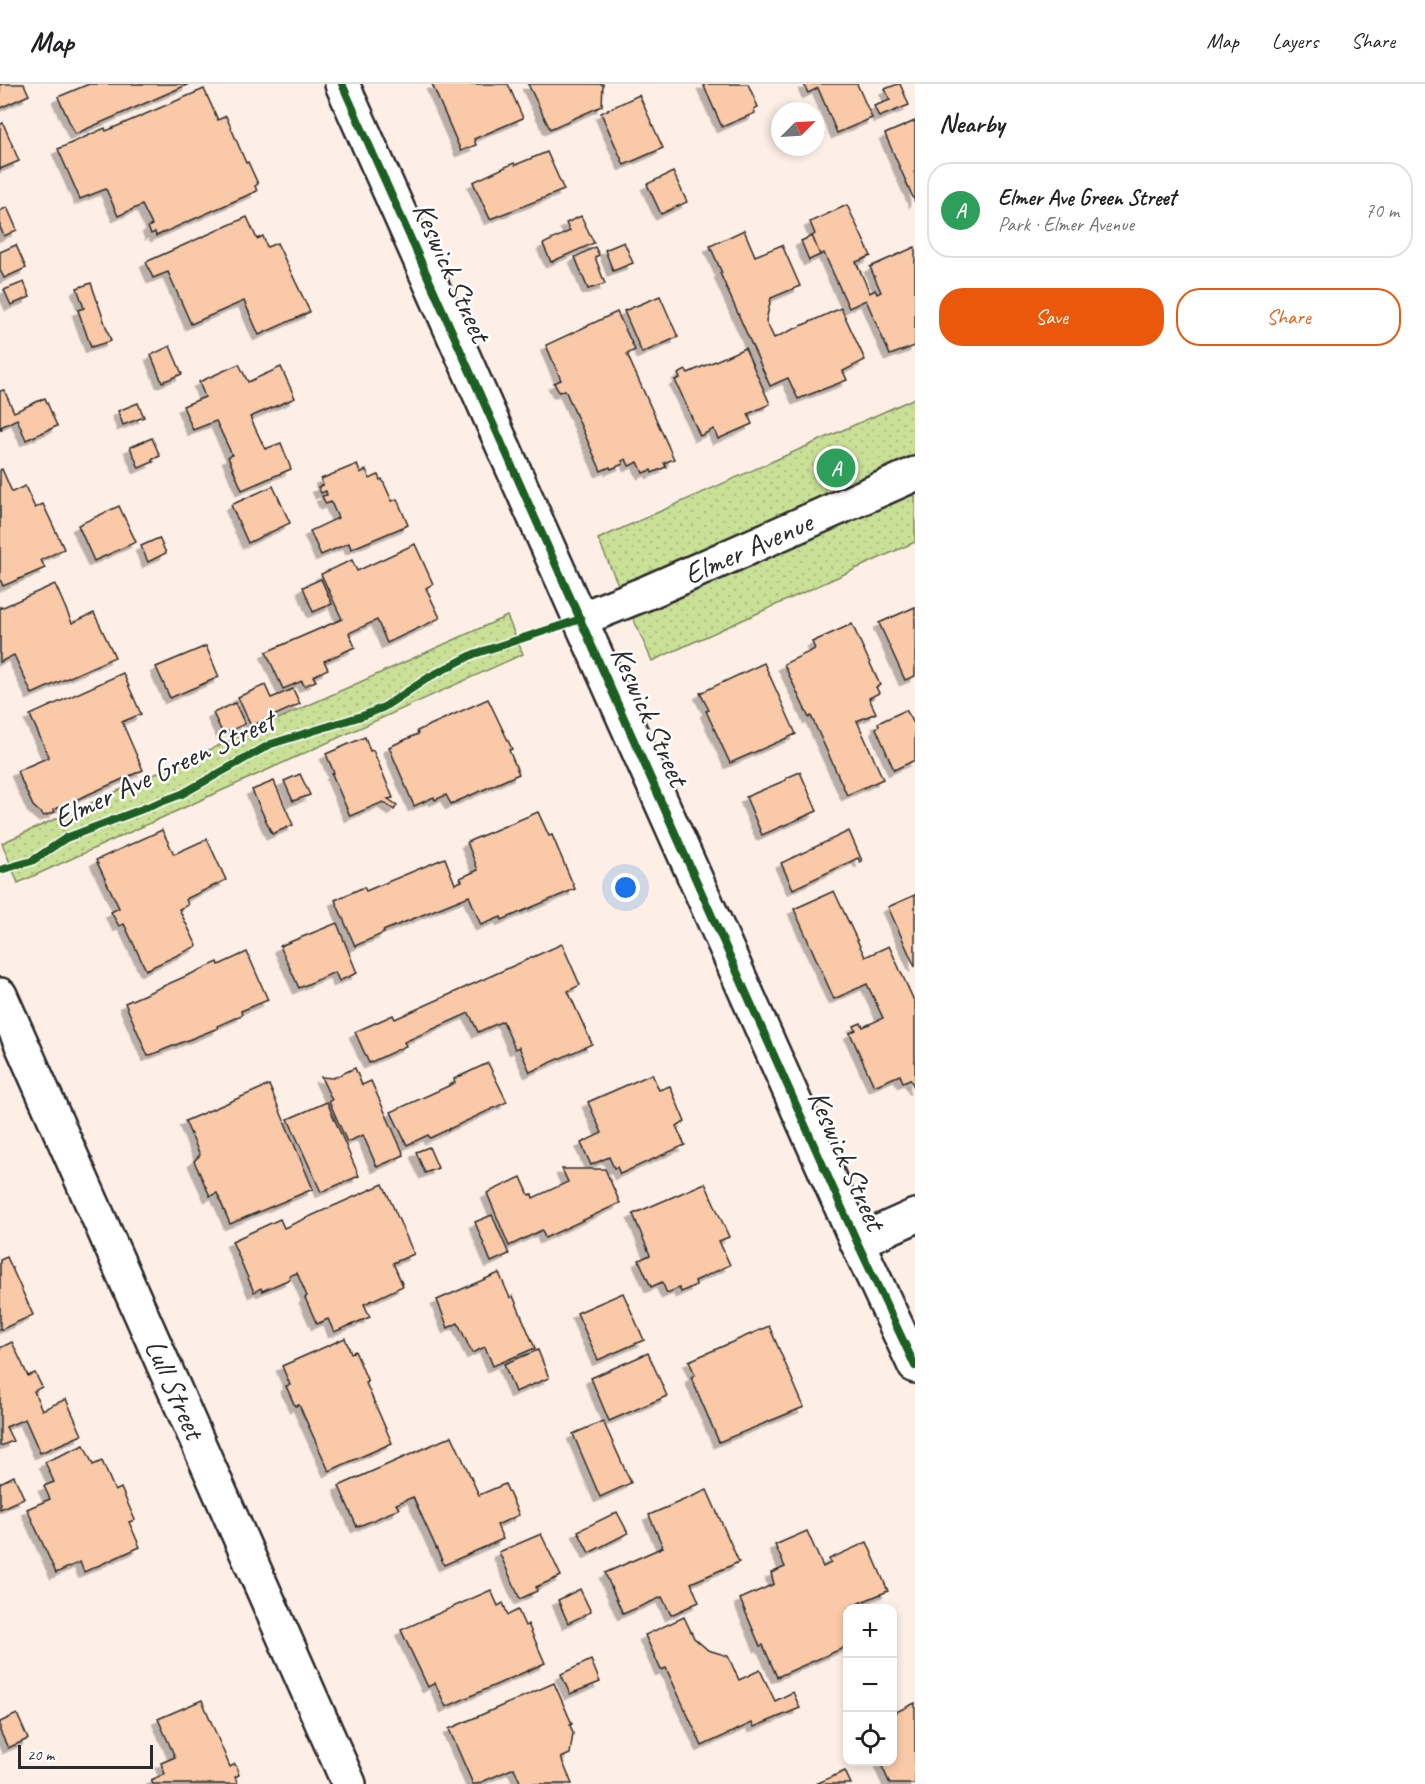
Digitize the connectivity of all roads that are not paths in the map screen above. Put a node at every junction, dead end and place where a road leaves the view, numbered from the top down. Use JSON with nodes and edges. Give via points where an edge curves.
{"nodes":[{"id":1,"x":342,"y":84,"type":"edge"},
{"id":2,"x":915,"y":474,"type":"edge"},
{"id":3,"x":580,"y":619,"type":"junction"},
{"id":4,"x":0,"y":995,"type":"edge"},
{"id":5,"x":915,"y":1216,"type":"edge"},
{"id":6,"x":857,"y":1242,"type":"junction"},
{"id":7,"x":915,"y":1366,"type":"edge"},
{"id":8,"x":349,"y":1784,"type":"edge"}],
"edges":[{"from":1,"to":3,"type":"street","name":"Keswick Street"},
{"from":2,"to":3,"type":"street","name":"Elmer Avenue"},
{"from":3,"to":6,"type":"street","name":"Keswick Street"},
{"from":4,"to":8,"type":"street","name":"Lull Street"},
{"from":5,"to":6,"type":"street"},
{"from":6,"to":7,"type":"street","name":"Keswick Street"}]}
